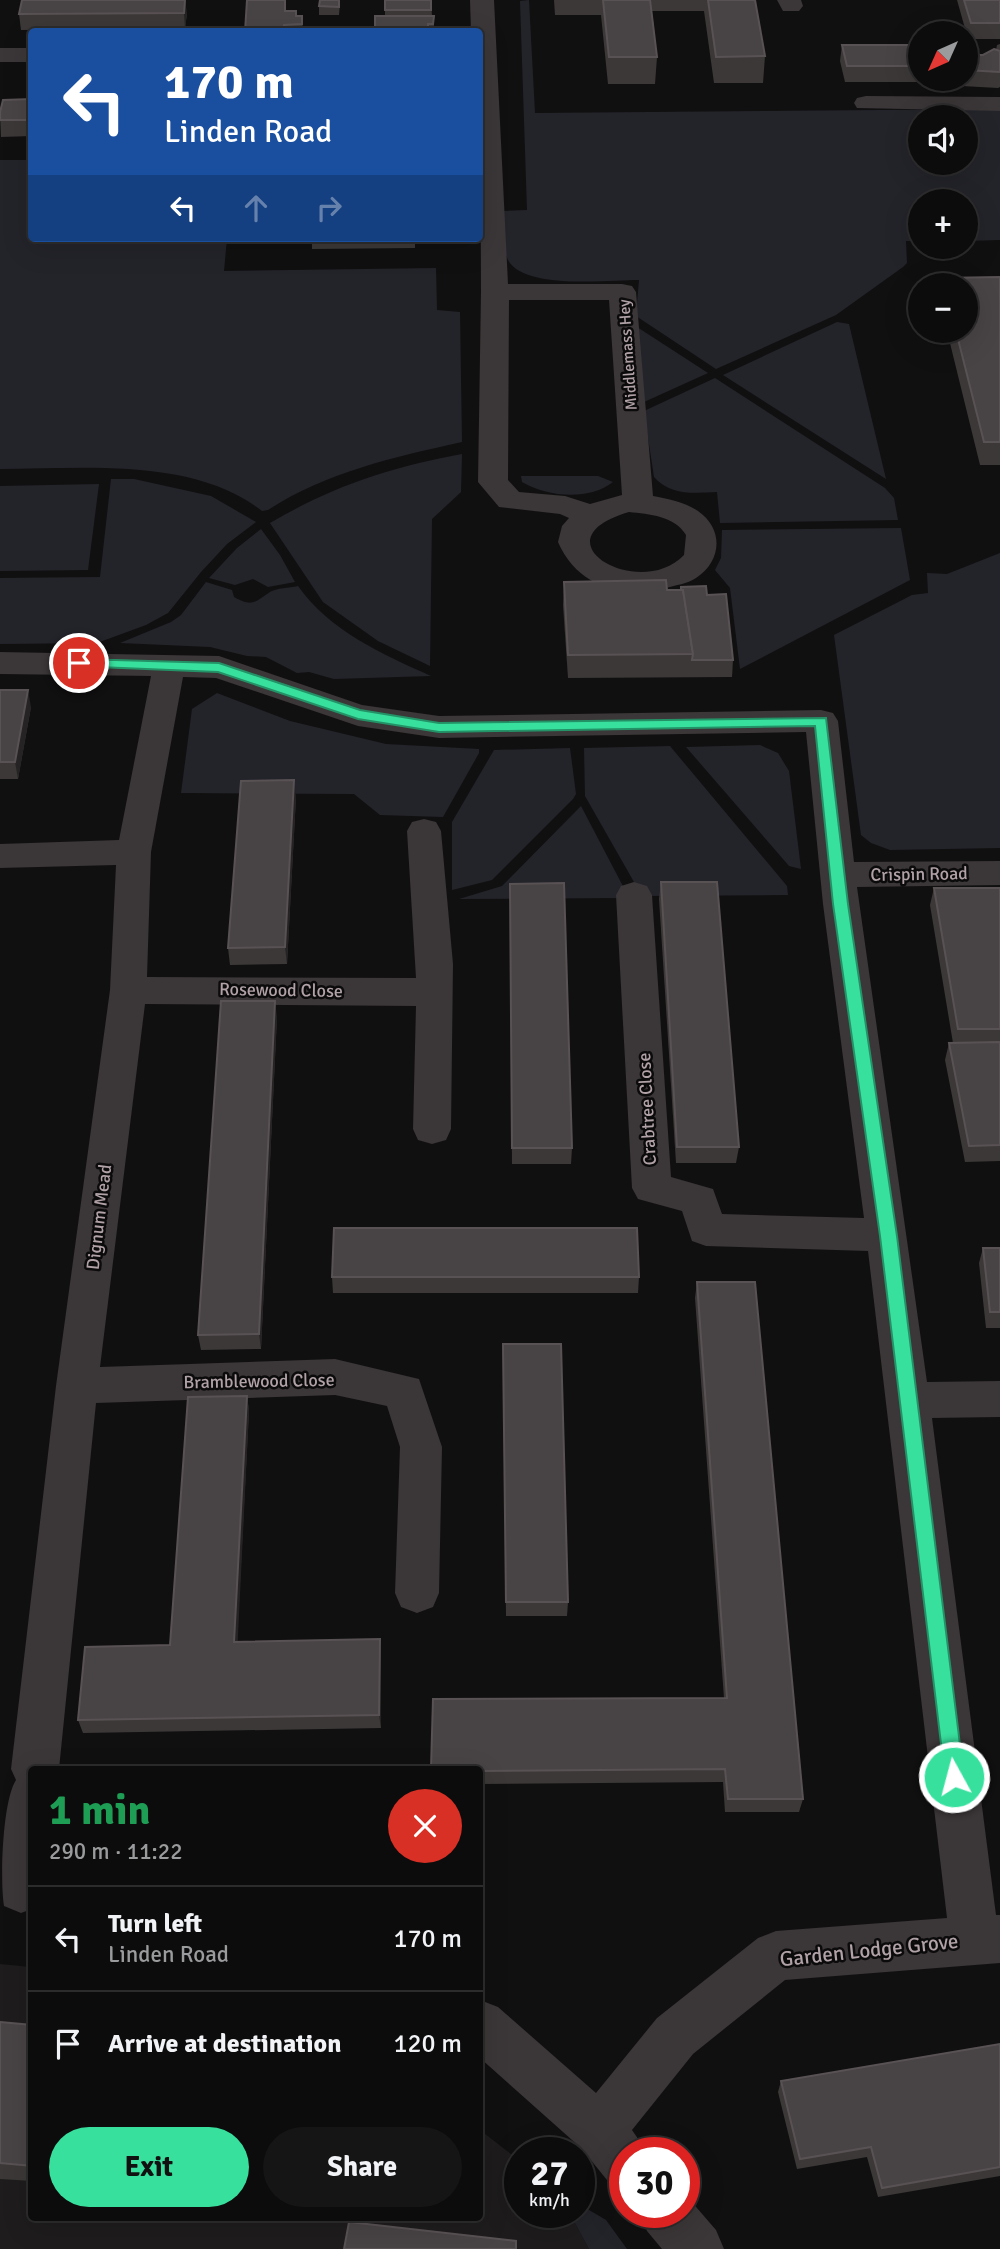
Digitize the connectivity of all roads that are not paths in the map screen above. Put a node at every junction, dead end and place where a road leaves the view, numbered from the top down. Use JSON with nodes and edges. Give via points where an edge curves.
{"nodes":[{"id":1,"x":482,"y":0,"type":"edge"},
{"id":2,"x":0,"y":55,"type":"edge"},
{"id":3,"x":28,"y":55,"type":"edge"},
{"id":4,"x":866,"y":103,"type":"dead end"},
{"id":5,"x":1000,"y":104,"type":"edge"},
{"id":6,"x":495,"y":292,"type":"junction"},
{"id":7,"x":638,"y":503,"type":"junction"},
{"id":8,"x":590,"y":515,"type":"junction"},
{"id":9,"x":0,"y":663,"type":"edge"},
{"id":10,"x":169,"y":666,"type":"junction"},
{"id":11,"x":424,"y":831,"type":"dead end"},
{"id":12,"x":134,"y":852,"type":"junction"},
{"id":13,"x":0,"y":856,"type":"edge"},
{"id":14,"x":1000,"y":873,"type":"edge"},
{"id":15,"x":838,"y":874,"type":"junction"},
{"id":16,"x":634,"y":895,"type":"dead end"},
{"id":17,"x":128,"y":990,"type":"junction"},
{"id":18,"x":433,"y":992,"type":"junction"},
{"id":19,"x":432,"y":1129,"type":"dead end"},
{"id":20,"x":888,"y":1236,"type":"junction"},
{"id":21,"x":77,"y":1386,"type":"junction"},
{"id":22,"x":1000,"y":1399,"type":"edge"},
{"id":23,"x":909,"y":1400,"type":"junction"},
{"id":24,"x":417,"y":1593,"type":"dead end"},
{"id":25,"x":35,"y":1766,"type":"edge"},
{"id":26,"x":28,"y":1824,"type":"edge"},
{"id":27,"x":18,"y":1890,"type":"edge"},
{"id":28,"x":987,"y":1939,"type":"edge"},
{"id":29,"x":483,"y":2028,"type":"edge"},
{"id":30,"x":617,"y":2137,"type":"edge"},
{"id":31,"x":609,"y":2143,"type":"edge"},
{"id":32,"x":679,"y":2228,"type":"edge"},
{"id":33,"x":697,"y":2249,"type":"edge"}],
"edges":[{"from":1,"to":6,"type":"street"},
{"from":2,"to":3,"type":"street"},
{"from":4,"to":5,"type":"street"},
{"from":6,"to":7,"type":"street","name":"Middlemass Hey","via":[[622,292]]},
{"from":6,"to":8,"type":"street","via":[[493,482],[510,500],[565,505]]},
{"from":7,"to":8,"type":"street","via":[[611,506]]},
{"from":7,"to":8,"type":"street","via":[[666,508],[695,526],[702,537],[702,550],[684,573],[646,583],[625,582],[589,569],[572,545],[574,532]]},
{"from":9,"to":10,"type":"street"},
{"from":10,"to":12,"type":"street","name":"Dignum Mead"},
{"from":10,"to":15,"type":"street","via":[[219,667],[358,715],[439,727],[821,721]]},
{"from":11,"to":18,"type":"street","via":[[435,964]]},
{"from":12,"to":13,"type":"street"},
{"from":12,"to":17,"type":"street","name":"Dignum Mead"},
{"from":14,"to":15,"type":"street","name":"Crispin Road"},
{"from":15,"to":20,"type":"street"},
{"from":16,"to":20,"type":"street","name":"Crabtree Close","via":[[652,1188],[699,1200],[706,1230]]},
{"from":17,"to":18,"type":"street","name":"Rosewood Close"},
{"from":17,"to":21,"type":"street","name":"Dignum Mead"},
{"from":18,"to":19,"type":"street"},
{"from":20,"to":23,"type":"street"},
{"from":21,"to":24,"type":"street","name":"Bramblewood Close","via":[[335,1377],[404,1392],[421,1447]]},
{"from":21,"to":25,"type":"street","name":"Dignum Mead"},
{"from":22,"to":23,"type":"street"},
{"from":23,"to":28,"type":"street"},
{"from":26,"to":27,"type":"street"},
{"from":28,"to":30,"type":"street","name":"Garden Lodge Grove","via":[[776,1956],[675,2036]]},
{"from":29,"to":31,"type":"street"},
{"from":32,"to":33,"type":"street"}]}
